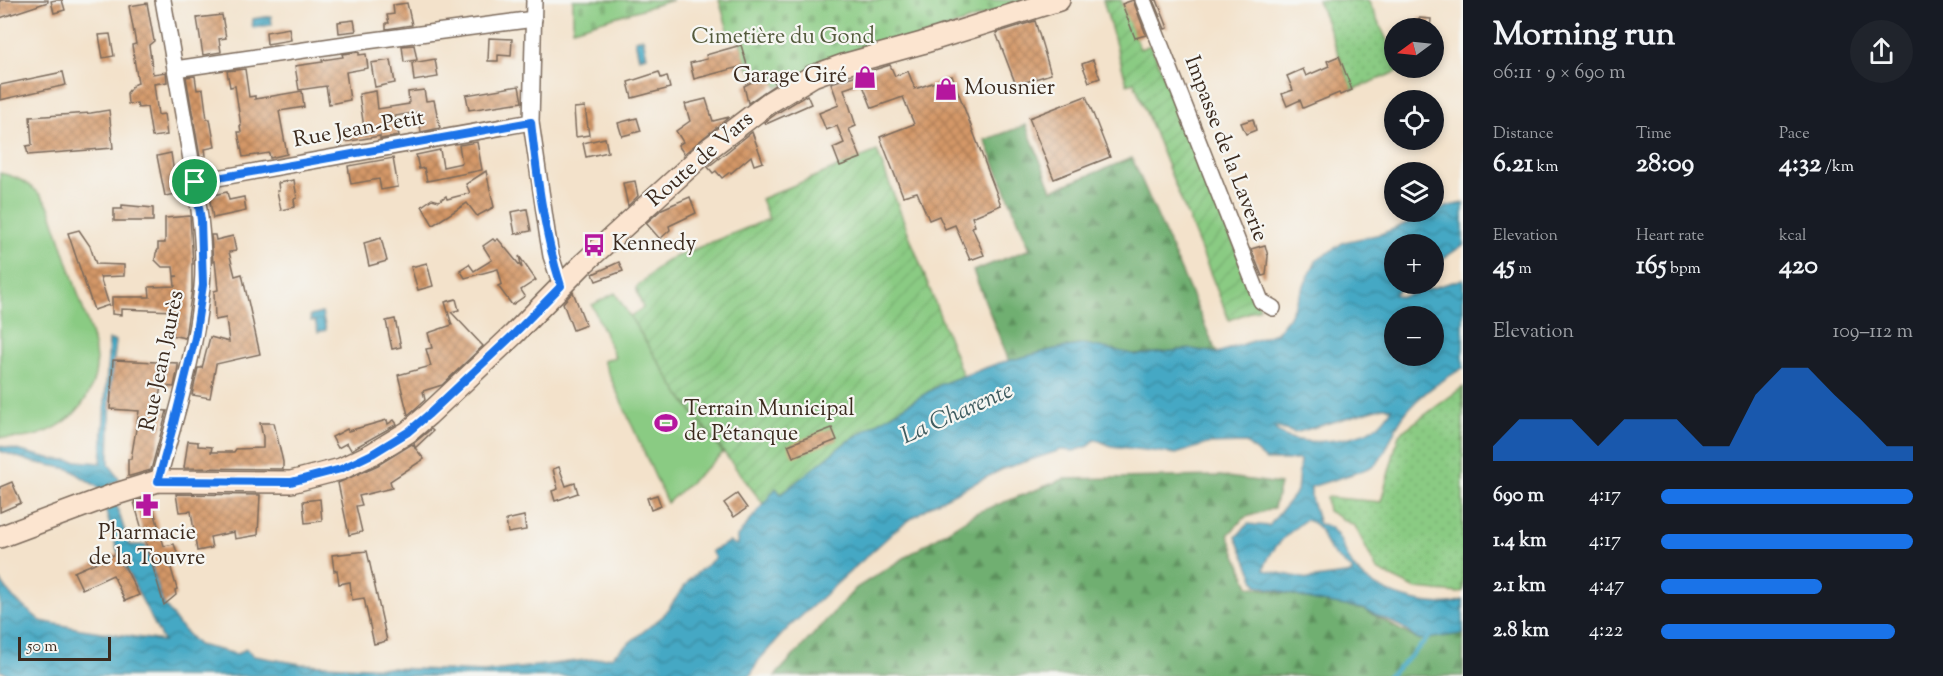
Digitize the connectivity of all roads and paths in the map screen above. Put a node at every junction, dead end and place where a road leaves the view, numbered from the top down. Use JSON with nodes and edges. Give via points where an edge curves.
{"nodes":[{"id":1,"x":163,"y":0,"type":"edge"},
{"id":2,"x":534,"y":0,"type":"edge"},
{"id":3,"x":1059,"y":0,"type":"edge"},
{"id":4,"x":1143,"y":0,"type":"edge"},
{"id":5,"x":534,"y":19,"type":"junction"},
{"id":6,"x":175,"y":69,"type":"junction"},
{"id":7,"x":531,"y":122,"type":"junction"},
{"id":8,"x":195,"y":182,"type":"junction"},
{"id":9,"x":561,"y":286,"type":"junction"},
{"id":10,"x":1273,"y":308,"type":"dead end"},
{"id":11,"x":158,"y":481,"type":"junction"},
{"id":12,"x":0,"y":537,"type":"edge"}],
"edges":[{"from":1,"to":6,"type":"street","name":"Rue Jean Jaurès"},
{"from":2,"to":5,"type":"street"},
{"from":3,"to":9,"type":"main road","name":"Route de Vars","via":[[813,76],[770,102],[711,147]]},
{"from":4,"to":10,"type":"street","name":"Impasse de la Laverie","via":[[1261,301]]},
{"from":5,"to":6,"type":"street"},
{"from":5,"to":7,"type":"street"},
{"from":6,"to":8,"type":"street","name":"Rue Jean Jaurès"},
{"from":7,"to":8,"type":"street","name":"Rue Jean-Petit"},
{"from":7,"to":9,"type":"street","via":[[551,256]]},
{"from":8,"to":11,"type":"street","name":"Rue Jean Jaurès","via":[[201,220],[203,285],[195,338]]},
{"from":9,"to":11,"type":"main road","name":"Route de Vars","via":[[428,415],[372,454],[341,469],[291,482]]},
{"from":11,"to":12,"type":"main road","name":"Route de Vars"}]}
